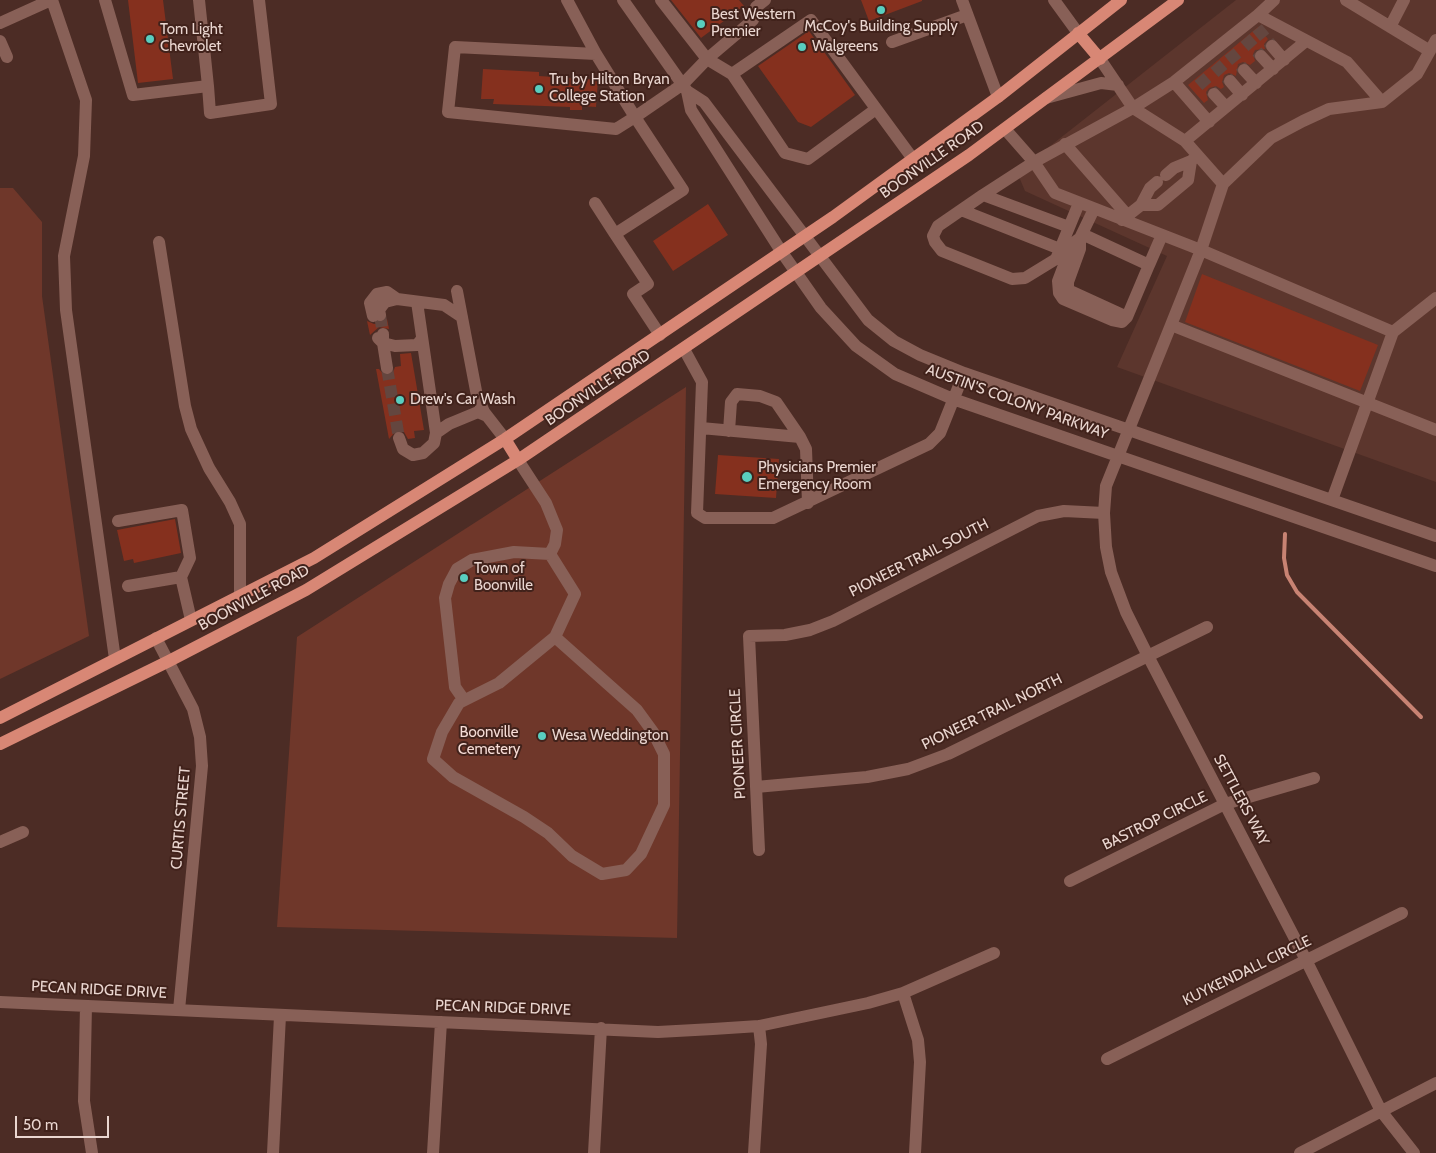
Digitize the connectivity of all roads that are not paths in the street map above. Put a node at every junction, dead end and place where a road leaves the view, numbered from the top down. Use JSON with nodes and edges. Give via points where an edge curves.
{"nodes":[{"id":1,"x":52,"y":0,"type":"edge"},
{"id":2,"x":105,"y":0,"type":"edge"},
{"id":3,"x":199,"y":0,"type":"edge"},
{"id":4,"x":260,"y":0,"type":"edge"},
{"id":5,"x":567,"y":0,"type":"edge"},
{"id":6,"x":622,"y":0,"type":"edge"},
{"id":7,"x":661,"y":0,"type":"edge"},
{"id":8,"x":765,"y":0,"type":"edge"},
{"id":9,"x":962,"y":0,"type":"edge"},
{"id":10,"x":1054,"y":0,"type":"edge"},
{"id":11,"x":1121,"y":0,"type":"edge"},
{"id":12,"x":1178,"y":0,"type":"edge"},
{"id":13,"x":1274,"y":0,"type":"edge"},
{"id":14,"x":1346,"y":0,"type":"edge"},
{"id":15,"x":1404,"y":0,"type":"edge"},
{"id":16,"x":967,"y":15,"type":"junction"},
{"id":17,"x":1255,"y":21,"type":"junction"},
{"id":18,"x":0,"y":23,"type":"edge"},
{"id":19,"x":1390,"y":27,"type":"junction"},
{"id":20,"x":1078,"y":33,"type":"junction"},
{"id":21,"x":0,"y":41,"type":"edge"},
{"id":22,"x":1306,"y":41,"type":"junction"},
{"id":23,"x":892,"y":42,"type":"dead end"},
{"id":24,"x":1433,"y":45,"type":"edge"},
{"id":25,"x":1272,"y":46,"type":"tunnel mouth"},
{"id":26,"x":596,"y":54,"type":"junction"},
{"id":27,"x":1261,"y":56,"type":"tunnel mouth"},
{"id":28,"x":7,"y":57,"type":"dead end"},
{"id":29,"x":1100,"y":58,"type":"junction"},
{"id":30,"x":707,"y":59,"type":"junction"},
{"id":31,"x":1284,"y":60,"type":"junction"},
{"id":32,"x":1272,"y":69,"type":"junction"},
{"id":33,"x":1244,"y":70,"type":"tunnel mouth"},
{"id":34,"x":732,"y":74,"type":"junction"},
{"id":35,"x":1174,"y":82,"type":"junction"},
{"id":36,"x":1230,"y":82,"type":"tunnel mouth"},
{"id":37,"x":1256,"y":83,"type":"junction"},
{"id":38,"x":1118,"y":85,"type":"junction"},
{"id":39,"x":208,"y":86,"type":"junction"},
{"id":40,"x":685,"y":88,"type":"junction"},
{"id":41,"x":1214,"y":94,"type":"tunnel mouth"},
{"id":42,"x":1242,"y":95,"type":"junction"},
{"id":43,"x":998,"y":97,"type":"junction"},
{"id":44,"x":1046,"y":98,"type":"junction"},
{"id":45,"x":1382,"y":102,"type":"junction"},
{"id":46,"x":1226,"y":107,"type":"junction"},
{"id":47,"x":1133,"y":108,"type":"junction"},
{"id":48,"x":876,"y":109,"type":"junction"},
{"id":49,"x":635,"y":117,"type":"junction"},
{"id":50,"x":1209,"y":122,"type":"junction"},
{"id":51,"x":1005,"y":128,"type":"junction"},
{"id":52,"x":1185,"y":142,"type":"junction"},
{"id":53,"x":1065,"y":144,"type":"junction"},
{"id":54,"x":913,"y":159,"type":"junction"},
{"id":55,"x":1194,"y":159,"type":"junction"},
{"id":56,"x":1034,"y":162,"type":"junction"},
{"id":57,"x":1223,"y":184,"type":"junction"},
{"id":58,"x":983,"y":195,"type":"junction"},
{"id":59,"x":1079,"y":202,"type":"junction"},
{"id":60,"x":595,"y":203,"type":"dead end"},
{"id":61,"x":1142,"y":205,"type":"junction"},
{"id":62,"x":1094,"y":209,"type":"junction"},
{"id":63,"x":961,"y":210,"type":"junction"},
{"id":64,"x":1125,"y":218,"type":"junction"},
{"id":65,"x":1069,"y":227,"type":"junction"},
{"id":66,"x":615,"y":234,"type":"junction"},
{"id":67,"x":1162,"y":235,"type":"junction"},
{"id":68,"x":804,"y":236,"type":"junction"},
{"id":69,"x":1081,"y":236,"type":"junction"},
{"id":70,"x":159,"y":242,"type":"dead end"},
{"id":71,"x":1060,"y":249,"type":"junction"},
{"id":72,"x":1201,"y":250,"type":"junction"},
{"id":73,"x":781,"y":251,"type":"junction"},
{"id":74,"x":820,"y":258,"type":"junction"},
{"id":75,"x":1149,"y":265,"type":"junction"},
{"id":76,"x":797,"y":274,"type":"junction"},
{"id":77,"x":457,"y":291,"type":"dead end"},
{"id":78,"x":1436,"y":298,"type":"edge"},
{"id":79,"x":417,"y":302,"type":"junction"},
{"id":80,"x":377,"y":316,"type":"tunnel mouth"},
{"id":81,"x":462,"y":317,"type":"junction"},
{"id":82,"x":1171,"y":325,"type":"junction"},
{"id":83,"x":1392,"y":332,"type":"junction"},
{"id":84,"x":660,"y":335,"type":"junction"},
{"id":85,"x":421,"y":340,"type":"junction"},
{"id":86,"x":684,"y":349,"type":"junction"},
{"id":87,"x":387,"y":368,"type":"tunnel mouth"},
{"id":88,"x":964,"y":373,"type":"junction"},
{"id":89,"x":952,"y":399,"type":"junction"},
{"id":90,"x":1366,"y":404,"type":"junction"},
{"id":91,"x":487,"y":416,"type":"junction"},
{"id":92,"x":701,"y":428,"type":"junction"},
{"id":93,"x":729,"y":430,"type":"junction"},
{"id":94,"x":1129,"y":430,"type":"junction"},
{"id":95,"x":1436,"y":430,"type":"edge"},
{"id":96,"x":436,"y":433,"type":"junction"},
{"id":97,"x":800,"y":436,"type":"junction"},
{"id":98,"x":399,"y":438,"type":"tunnel mouth"},
{"id":99,"x":505,"y":439,"type":"junction"},
{"id":100,"x":1120,"y":450,"type":"junction"},
{"id":101,"x":518,"y":460,"type":"junction"},
{"id":102,"x":1332,"y":500,"type":"junction"},
{"id":103,"x":808,"y":503,"type":"junction"},
{"id":104,"x":1104,"y":513,"type":"junction"},
{"id":105,"x":118,"y":520,"type":"dead end"},
{"id":106,"x":1436,"y":536,"type":"edge"},
{"id":107,"x":550,"y":554,"type":"junction"},
{"id":108,"x":1436,"y":566,"type":"edge"},
{"id":109,"x":182,"y":577,"type":"junction"},
{"id":110,"x":128,"y":586,"type":"dead end"},
{"id":111,"x":240,"y":596,"type":"junction"},
{"id":112,"x":191,"y":620,"type":"junction"},
{"id":113,"x":1207,"y":627,"type":"dead end"},
{"id":114,"x":749,"y":636,"type":"joint"},
{"id":115,"x":555,"y":637,"type":"junction"},
{"id":116,"x":156,"y":638,"type":"junction"},
{"id":117,"x":1147,"y":654,"type":"junction"},
{"id":118,"x":115,"y":659,"type":"junction"},
{"id":119,"x":169,"y":661,"type":"junction"},
{"id":120,"x":464,"y":700,"type":"junction"},
{"id":121,"x":0,"y":718,"type":"edge"},
{"id":122,"x":0,"y":744,"type":"edge"},
{"id":123,"x":1314,"y":778,"type":"dead end"},
{"id":124,"x":756,"y":787,"type":"junction"},
{"id":125,"x":1225,"y":804,"type":"junction"},
{"id":126,"x":23,"y":832,"type":"dead end"},
{"id":127,"x":0,"y":842,"type":"edge"},
{"id":128,"x":759,"y":850,"type":"dead end"},
{"id":129,"x":1070,"y":881,"type":"dead end"},
{"id":130,"x":1402,"y":913,"type":"dead end"},
{"id":131,"x":994,"y":953,"type":"dead end"},
{"id":132,"x":1306,"y":960,"type":"junction"},
{"id":133,"x":904,"y":993,"type":"junction"},
{"id":134,"x":0,"y":1002,"type":"edge"},
{"id":135,"x":86,"y":1006,"type":"junction"},
{"id":136,"x":179,"y":1010,"type":"junction"},
{"id":137,"x":280,"y":1016,"type":"junction"},
{"id":138,"x":442,"y":1022,"type":"junction"},
{"id":139,"x":759,"y":1026,"type":"junction"},
{"id":140,"x":601,"y":1028,"type":"junction"},
{"id":141,"x":1106,"y":1059,"type":"dead end"},
{"id":142,"x":1436,"y":1083,"type":"edge"},
{"id":143,"x":1381,"y":1111,"type":"junction"},
{"id":144,"x":92,"y":1153,"type":"edge"},
{"id":145,"x":273,"y":1153,"type":"edge"},
{"id":146,"x":433,"y":1153,"type":"edge"},
{"id":147,"x":594,"y":1153,"type":"edge"},
{"id":148,"x":754,"y":1153,"type":"edge"},
{"id":149,"x":915,"y":1153,"type":"edge"},
{"id":150,"x":1300,"y":1153,"type":"edge"},
{"id":151,"x":1414,"y":1153,"type":"edge"}],
"edges":[{"from":1,"to":18,"type":"street"},
{"from":1,"to":118,"type":"street","via":[[86,100],[84,156],[64,256],[66,310]]},
{"from":2,"to":39,"type":"street","via":[[133,95]]},
{"from":3,"to":39,"type":"street"},
{"from":4,"to":39,"type":"street","via":[[271,104],[210,112]]},
{"from":5,"to":26,"type":"street"},
{"from":6,"to":40,"type":"street","name":"AUSTIN'S COLONY PARKWAY"},
{"from":7,"to":30,"type":"street"},
{"from":8,"to":30,"type":"street","via":[[756,7],[753,20]]},
{"from":9,"to":16,"type":"street"},
{"from":10,"to":20,"type":"street"},
{"from":11,"to":20,"type":"main road","name":"BOONVILLE ROAD"},
{"from":12,"to":29,"type":"main road","name":"BOONVILLE ROAD"},
{"from":13,"to":17,"type":"street"},
{"from":14,"to":19,"type":"street"},
{"from":15,"to":19,"type":"street"},
{"from":16,"to":23,"type":"street"},
{"from":16,"to":43,"type":"street"},
{"from":17,"to":22,"type":"street"},
{"from":17,"to":35,"type":"street","via":[[1195,73]]},
{"from":19,"to":24,"type":"street"},
{"from":20,"to":29,"type":"main road"},
{"from":20,"to":43,"type":"main road","name":"BOONVILLE ROAD"},
{"from":21,"to":28,"type":"street"},
{"from":22,"to":31,"type":"street"},
{"from":22,"to":45,"type":"street","via":[[1347,62]]},
{"from":24,"to":45,"type":"street","via":[[1417,74]]},
{"from":25,"to":31,"type":"street"},
{"from":26,"to":49,"type":"street"},
{"from":26,"to":49,"type":"street","via":[[454,48],[448,112],[616,129]]},
{"from":27,"to":32,"type":"street"},
{"from":29,"to":38,"type":"street"},
{"from":29,"to":44,"type":"main road","name":"BOONVILLE ROAD"},
{"from":30,"to":34,"type":"street"},
{"from":30,"to":40,"type":"street"},
{"from":31,"to":32,"type":"street"},
{"from":32,"to":37,"type":"street"},
{"from":33,"to":37,"type":"street"},
{"from":34,"to":48,"type":"street","via":[[785,152],[808,159]]},
{"from":34,"to":48,"type":"street","via":[[811,20]]},
{"from":35,"to":47,"type":"street"},
{"from":35,"to":50,"type":"street"},
{"from":36,"to":42,"type":"street"},
{"from":37,"to":42,"type":"street"},
{"from":38,"to":44,"type":"street","via":[[1101,83]]},
{"from":38,"to":47,"type":"street"},
{"from":40,"to":49,"type":"street"},
{"from":40,"to":68,"type":"street","name":"AUSTIN'S COLONY PARKWAY","via":[[704,102]]},
{"from":40,"to":73,"type":"street","name":"AUSTIN'S COLONY PARKWAY","via":[[691,110]]},
{"from":41,"to":46,"type":"street"},
{"from":42,"to":46,"type":"street"},
{"from":43,"to":54,"type":"main road","name":"BOONVILLE ROAD"},
{"from":44,"to":51,"type":"main road","name":"BOONVILLE ROAD"},
{"from":45,"to":57,"type":"street","via":[[1329,109],[1271,138]]},
{"from":46,"to":50,"type":"street"},
{"from":47,"to":52,"type":"street"},
{"from":47,"to":53,"type":"street"},
{"from":48,"to":54,"type":"street"},
{"from":49,"to":66,"type":"street","via":[[683,190]]},
{"from":50,"to":52,"type":"street"},
{"from":51,"to":56,"type":"street"},
{"from":51,"to":74,"type":"main road","name":"BOONVILLE ROAD"},
{"from":52,"to":55,"type":"street"},
{"from":53,"to":56,"type":"street"},
{"from":53,"to":64,"type":"street"},
{"from":54,"to":68,"type":"main road","name":"BOONVILLE ROAD"},
{"from":55,"to":57,"type":"street"},
{"from":55,"to":61,"type":"street","via":[[1174,168],[1150,188]]},
{"from":55,"to":61,"type":"street","via":[[1188,180],[1158,205]]},
{"from":56,"to":58,"type":"street"},
{"from":56,"to":59,"type":"street","via":[[1055,193]]},
{"from":57,"to":72,"type":"street","name":"SETTLERS WAY"},
{"from":58,"to":63,"type":"street"},
{"from":58,"to":65,"type":"street"},
{"from":59,"to":62,"type":"street"},
{"from":59,"to":65,"type":"street"},
{"from":60,"to":66,"type":"street"},
{"from":61,"to":64,"type":"street"},
{"from":62,"to":64,"type":"street"},
{"from":62,"to":69,"type":"street"},
{"from":63,"to":71,"type":"street"},
{"from":63,"to":71,"type":"street","via":[[938,226],[933,236],[942,251],[1018,280],[1056,260]]},
{"from":64,"to":67,"type":"street"},
{"from":65,"to":71,"type":"street"},
{"from":66,"to":84,"type":"street","via":[[648,284],[633,294]]},
{"from":67,"to":72,"type":"street"},
{"from":67,"to":75,"type":"street"},
{"from":68,"to":73,"type":"main road","name":"BOONVILLE ROAD"},
{"from":68,"to":74,"type":"street","name":"AUSTIN'S COLONY PARKWAY"},
{"from":69,"to":75,"type":"street"},
{"from":69,"to":75,"type":"street","via":[[1068,290],[1127,316]]},
{"from":70,"to":111,"type":"street","via":[[191,429],[240,524]]},
{"from":72,"to":82,"type":"street","name":"SETTLERS WAY"},
{"from":72,"to":83,"type":"street"},
{"from":73,"to":76,"type":"street","name":"AUSTIN'S COLONY PARKWAY"},
{"from":73,"to":84,"type":"main road","name":"BOONVILLE ROAD"},
{"from":74,"to":76,"type":"main road","name":"BOONVILLE ROAD"},
{"from":74,"to":88,"type":"street","name":"AUSTIN'S COLONY PARKWAY","via":[[868,320],[894,341]]},
{"from":76,"to":86,"type":"main road","name":"BOONVILLE ROAD"},
{"from":76,"to":89,"type":"street","name":"AUSTIN'S COLONY PARKWAY","via":[[821,308],[856,346],[895,374]]},
{"from":77,"to":81,"type":"street"},
{"from":78,"to":83,"type":"street"},
{"from":79,"to":80,"type":"street","via":[[397,299],[387,292],[377,294],[370,303]]},
{"from":79,"to":81,"type":"street","via":[[444,304]]},
{"from":79,"to":85,"type":"street"},
{"from":81,"to":91,"type":"street","via":[[477,396]]},
{"from":82,"to":90,"type":"street"},
{"from":82,"to":94,"type":"street","name":"SETTLERS WAY"},
{"from":83,"to":90,"type":"street"},
{"from":84,"to":99,"type":"main road","name":"BOONVILLE ROAD"},
{"from":85,"to":87,"type":"street","via":[[417,345],[407,346],[381,337]]},
{"from":85,"to":96,"type":"street"},
{"from":86,"to":92,"type":"street","via":[[702,382]]},
{"from":86,"to":101,"type":"main road","name":"BOONVILLE ROAD"},
{"from":88,"to":89,"type":"street"},
{"from":88,"to":94,"type":"street","name":"AUSTIN'S COLONY PARKWAY"},
{"from":89,"to":100,"type":"street","name":"AUSTIN'S COLONY PARKWAY"},
{"from":89,"to":103,"type":"street","via":[[940,433],[929,444]]},
{"from":90,"to":95,"type":"street"},
{"from":90,"to":102,"type":"street"},
{"from":91,"to":96,"type":"street","via":[[478,412]]},
{"from":91,"to":99,"type":"street"},
{"from":92,"to":93,"type":"street"},
{"from":92,"to":103,"type":"street","via":[[697,513],[705,518],[773,518]]},
{"from":93,"to":97,"type":"street"},
{"from":93,"to":97,"type":"street","via":[[731,402],[737,394],[745,394],[776,402]]},
{"from":94,"to":100,"type":"street","name":"SETTLERS WAY"},
{"from":94,"to":102,"type":"street","name":"AUSTIN'S COLONY PARKWAY"},
{"from":96,"to":98,"type":"street","via":[[434,443],[423,453],[413,455],[402,449]]},
{"from":97,"to":103,"type":"street","via":[[806,449]]},
{"from":99,"to":101,"type":"main road"},
{"from":99,"to":111,"type":"main road","name":"BOONVILLE ROAD","via":[[314,558]]},
{"from":100,"to":104,"type":"street","name":"SETTLERS WAY","via":[[1106,486]]},
{"from":100,"to":108,"type":"street","name":"AUSTIN'S COLONY PARKWAY"},
{"from":101,"to":107,"type":"street","via":[[546,503],[557,530]]},
{"from":101,"to":119,"type":"main road","name":"BOONVILLE ROAD","via":[[306,590]]},
{"from":102,"to":106,"type":"street","name":"AUSTIN'S COLONY PARKWAY"},
{"from":104,"to":114,"type":"street","name":"PIONEER TRAIL SOUTH","via":[[1064,511],[1038,516],[832,621],[785,635]]},
{"from":104,"to":117,"type":"street","name":"SETTLERS WAY","via":[[1111,572]]},
{"from":105,"to":109,"type":"street","via":[[182,510],[190,558]]},
{"from":107,"to":115,"type":"street","via":[[575,594]]},
{"from":107,"to":120,"type":"street","via":[[514,552],[472,560],[457,569],[445,598],[456,686]]},
{"from":109,"to":110,"type":"street"},
{"from":109,"to":112,"type":"street"},
{"from":111,"to":112,"type":"main road","name":"BOONVILLE ROAD"},
{"from":112,"to":116,"type":"main road","name":"BOONVILLE ROAD"},
{"from":113,"to":117,"type":"street","name":"PIONEER TRAIL NORTH"},
{"from":114,"to":124,"type":"street","name":"PIONEER CIRCLE"},
{"from":115,"to":120,"type":"street","via":[[499,683]]},
{"from":115,"to":120,"type":"street","via":[[637,710],[664,754],[664,805],[641,854],[626,870],[602,874],[572,856],[548,833],[524,817],[453,777],[433,759],[442,732]]},
{"from":116,"to":118,"type":"main road","name":"BOONVILLE ROAD"},
{"from":116,"to":119,"type":"street","name":"CURTIS STREET"},
{"from":117,"to":124,"type":"street","name":"PIONEER TRAIL NORTH","via":[[948,754],[908,769],[867,778]]},
{"from":117,"to":125,"type":"street","name":"SETTLERS WAY"},
{"from":118,"to":121,"type":"main road","name":"BOONVILLE ROAD"},
{"from":119,"to":122,"type":"main road","name":"BOONVILLE ROAD"},
{"from":119,"to":136,"type":"street","name":"CURTIS STREET","via":[[193,709],[200,737],[202,766]]},
{"from":123,"to":125,"type":"street","name":"BASTROP CIRCLE"},
{"from":124,"to":128,"type":"street","name":"PIONEER CIRCLE"},
{"from":125,"to":129,"type":"street","name":"BASTROP CIRCLE"},
{"from":125,"to":132,"type":"street","name":"SETTLERS WAY"},
{"from":126,"to":127,"type":"street"},
{"from":130,"to":132,"type":"street","name":"KUYKENDALL CIRCLE"},
{"from":131,"to":133,"type":"street","name":"PECAN RIDGE DRIVE"},
{"from":132,"to":141,"type":"street","name":"KUYKENDALL CIRCLE"},
{"from":132,"to":143,"type":"street","name":"SETTLERS WAY"},
{"from":133,"to":139,"type":"street","name":"PECAN RIDGE DRIVE"},
{"from":133,"to":149,"type":"street","via":[[918,1040],[920,1062]]},
{"from":134,"to":135,"type":"street","name":"PECAN RIDGE DRIVE"},
{"from":135,"to":136,"type":"street","name":"PECAN RIDGE DRIVE"},
{"from":135,"to":144,"type":"street","via":[[84,1101]]},
{"from":136,"to":137,"type":"street","name":"PECAN RIDGE DRIVE"},
{"from":137,"to":138,"type":"street","name":"PECAN RIDGE DRIVE"},
{"from":137,"to":145,"type":"street"},
{"from":138,"to":140,"type":"street","name":"PECAN RIDGE DRIVE"},
{"from":138,"to":146,"type":"street"},
{"from":139,"to":140,"type":"street","name":"PECAN RIDGE DRIVE","via":[[658,1032]]},
{"from":139,"to":148,"type":"street","via":[[761,1044]]},
{"from":140,"to":147,"type":"street"},
{"from":142,"to":143,"type":"street"},
{"from":143,"to":150,"type":"street"},
{"from":143,"to":151,"type":"street","name":"SETTLERS WAY"}]}
